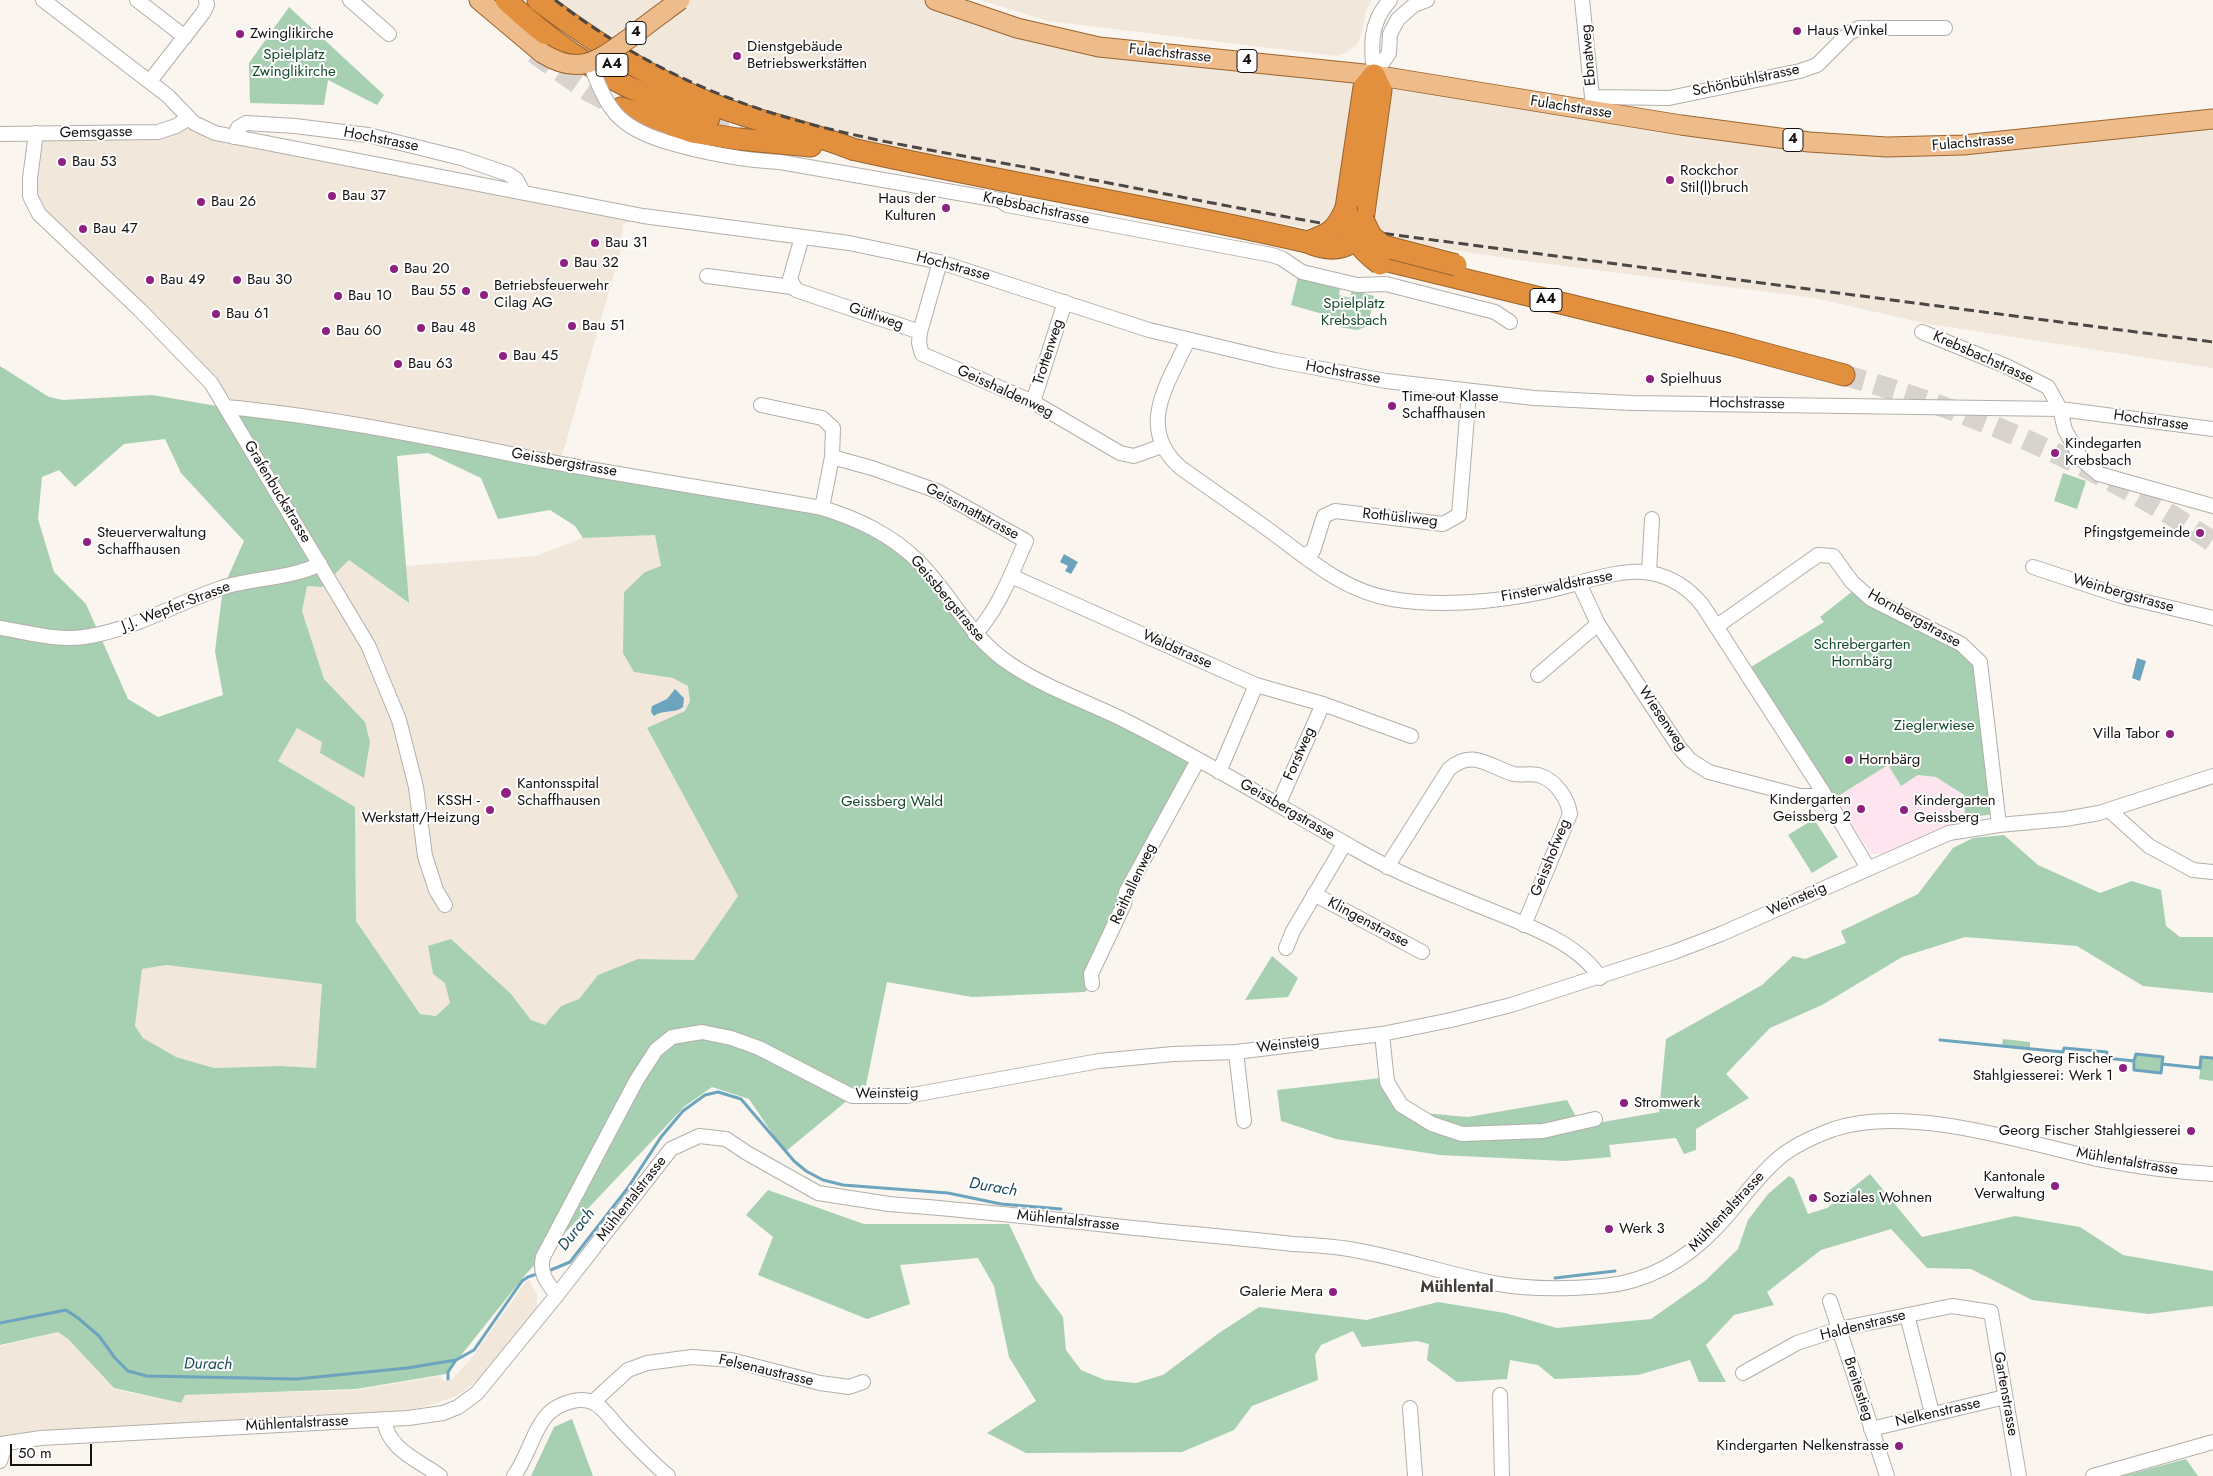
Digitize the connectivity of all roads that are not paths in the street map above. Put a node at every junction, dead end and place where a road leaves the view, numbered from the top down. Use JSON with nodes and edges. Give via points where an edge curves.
{"nodes":[{"id":1,"x":43,"y":0,"type":"edge"},
{"id":2,"x":137,"y":0,"type":"edge"},
{"id":3,"x":206,"y":0,"type":"edge"},
{"id":4,"x":350,"y":0,"type":"edge"},
{"id":5,"x":479,"y":0,"type":"edge"},
{"id":6,"x":506,"y":0,"type":"edge"},
{"id":7,"x":522,"y":0,"type":"edge"},
{"id":8,"x":538,"y":0,"type":"edge"},
{"id":9,"x":680,"y":0,"type":"edge"},
{"id":10,"x":936,"y":0,"type":"edge"},
{"id":11,"x":1390,"y":0,"type":"edge"},
{"id":12,"x":1427,"y":0,"type":"edge"},
{"id":13,"x":1582,"y":0,"type":"edge"},
{"id":14,"x":1945,"y":28,"type":"dead end"},
{"id":15,"x":389,"y":34,"type":"dead end"},
{"id":16,"x":185,"y":37,"type":"junction"},
{"id":17,"x":590,"y":63,"type":"junction"},
{"id":18,"x":150,"y":81,"type":"junction"},
{"id":19,"x":1373,"y":84,"type":"junction"},
{"id":20,"x":1592,"y":104,"type":"junction"},
{"id":21,"x":621,"y":108,"type":"tunnel mouth"},
{"id":22,"x":189,"y":118,"type":"junction"},
{"id":23,"x":2213,"y":119,"type":"edge"},
{"id":24,"x":36,"y":133,"type":"junction"},
{"id":25,"x":0,"y":134,"type":"edge"},
{"id":26,"x":234,"y":137,"type":"junction"},
{"id":27,"x":852,"y":149,"type":"junction"},
{"id":28,"x":522,"y":192,"type":"junction"},
{"id":29,"x":1355,"y":222,"type":"junction"},
{"id":30,"x":802,"y":237,"type":"junction"},
{"id":31,"x":1307,"y":242,"type":"junction"},
{"id":32,"x":1380,"y":259,"type":"dead end"},
{"id":33,"x":940,"y":262,"type":"junction"},
{"id":34,"x":707,"y":276,"type":"dead end"},
{"id":35,"x":792,"y":287,"type":"junction"},
{"id":36,"x":1065,"y":302,"type":"junction"},
{"id":37,"x":1510,"y":322,"type":"dead end"},
{"id":38,"x":920,"y":332,"type":"junction"},
{"id":39,"x":1922,"y":332,"type":"dead end"},
{"id":40,"x":1188,"y":340,"type":"junction"},
{"id":41,"x":1711,"y":340,"type":"junction"},
{"id":42,"x":1844,"y":375,"type":"tunnel mouth"},
{"id":43,"x":1469,"y":392,"type":"junction"},
{"id":44,"x":1033,"y":402,"type":"junction"},
{"id":45,"x":761,"y":405,"type":"dead end"},
{"id":46,"x":226,"y":407,"type":"junction"},
{"id":47,"x":2060,"y":409,"type":"junction"},
{"id":48,"x":2213,"y":429,"type":"edge"},
{"id":49,"x":1162,"y":446,"type":"junction"},
{"id":50,"x":832,"y":457,"type":"junction"},
{"id":51,"x":2213,"y":506,"type":"edge"},
{"id":52,"x":822,"y":508,"type":"junction"},
{"id":53,"x":1652,"y":519,"type":"dead end"},
{"id":54,"x":1304,"y":555,"type":"junction"},
{"id":55,"x":320,"y":564,"type":"junction"},
{"id":56,"x":2033,"y":567,"type":"dead end"},
{"id":57,"x":1649,"y":572,"type":"junction"},
{"id":58,"x":1010,"y":576,"type":"junction"},
{"id":59,"x":1580,"y":582,"type":"junction"},
{"id":60,"x":2213,"y":618,"type":"edge"},
{"id":61,"x":1598,"y":624,"type":"junction"},
{"id":62,"x":1717,"y":626,"type":"junction"},
{"id":63,"x":0,"y":628,"type":"edge"},
{"id":64,"x":975,"y":634,"type":"junction"},
{"id":65,"x":1538,"y":675,"type":"dead end"},
{"id":66,"x":1256,"y":685,"type":"junction"},
{"id":67,"x":1323,"y":704,"type":"junction"},
{"id":68,"x":1410,"y":736,"type":"dead end"},
{"id":69,"x":1198,"y":760,"type":"junction"},
{"id":70,"x":1219,"y":772,"type":"junction"},
{"id":71,"x":2213,"y":776,"type":"edge"},
{"id":72,"x":1823,"y":792,"type":"junction"},
{"id":73,"x":1278,"y":805,"type":"junction"},
{"id":74,"x":2109,"y":810,"type":"junction"},
{"id":75,"x":1999,"y":825,"type":"junction"},
{"id":76,"x":1344,"y":843,"type":"junction"},
{"id":77,"x":1386,"y":867,"type":"junction"},
{"id":78,"x":1868,"y":868,"type":"junction"},
{"id":79,"x":2213,"y":872,"type":"edge"},
{"id":80,"x":1314,"y":894,"type":"junction"},
{"id":81,"x":445,"y":905,"type":"dead end"},
{"id":82,"x":1524,"y":924,"type":"junction"},
{"id":83,"x":1286,"y":948,"type":"dead end"},
{"id":84,"x":1422,"y":952,"type":"dead end"},
{"id":85,"x":1600,"y":978,"type":"junction"},
{"id":86,"x":1092,"y":984,"type":"dead end"},
{"id":87,"x":1382,"y":1034,"type":"junction"},
{"id":88,"x":1236,"y":1052,"type":"junction"},
{"id":89,"x":1595,"y":1119,"type":"dead end"},
{"id":90,"x":1244,"y":1121,"type":"dead end"},
{"id":91,"x":2213,"y":1174,"type":"edge"},
{"id":92,"x":557,"y":1295,"type":"junction"},
{"id":93,"x":1830,"y":1301,"type":"dead end"},
{"id":94,"x":1991,"y":1312,"type":"joint"},
{"id":95,"x":1907,"y":1315,"type":"junction"},
{"id":96,"x":1839,"y":1329,"type":"junction"},
{"id":97,"x":1743,"y":1373,"type":"dead end"},
{"id":98,"x":863,"y":1382,"type":"dead end"},
{"id":99,"x":1500,"y":1395,"type":"dead end"},
{"id":100,"x":2004,"y":1397,"type":"junction"},
{"id":101,"x":593,"y":1402,"type":"junction"},
{"id":102,"x":1410,"y":1408,"type":"dead end"},
{"id":103,"x":1932,"y":1414,"type":"junction"},
{"id":104,"x":384,"y":1419,"type":"junction"},
{"id":105,"x":1871,"y":1428,"type":"junction"},
{"id":106,"x":2213,"y":1442,"type":"edge"},
{"id":107,"x":3,"y":1443,"type":"edge"},
{"id":108,"x":0,"y":1461,"type":"edge"},
{"id":109,"x":440,"y":1476,"type":"edge"},
{"id":110,"x":514,"y":1476,"type":"edge"},
{"id":111,"x":668,"y":1476,"type":"edge"},
{"id":112,"x":1415,"y":1476,"type":"edge"},
{"id":113,"x":1502,"y":1476,"type":"edge"},
{"id":114,"x":1887,"y":1476,"type":"edge"},
{"id":115,"x":2019,"y":1476,"type":"edge"},
{"id":116,"x":2093,"y":1476,"type":"edge"}],
"edges":[{"from":1,"to":18,"type":"street","name":"Hochstrasse"},
{"from":2,"to":16,"type":"street"},
{"from":3,"to":16,"type":"street","via":[[203,13]]},
{"from":4,"to":15,"type":"street"},
{"from":5,"to":17,"type":"main road","number":"4","bridge":true,"via":[[542,53],[569,65]]},
{"from":6,"to":7,"type":"highway","number":"A4","via":[[563,46],[616,80],[709,118],[596,56]]},
{"from":8,"to":27,"type":"highway","via":[[609,49],[709,102]]},
{"from":9,"to":17,"type":"main road","number":"4","bridge":true,"via":[[605,56]]},
{"from":10,"to":19,"type":"main road","name":"Fulachstrasse","number":"4","via":[[1017,28],[1099,46]]},
{"from":11,"to":19,"type":"street","via":[[1379,11],[1373,30]]},
{"from":12,"to":19,"type":"street","via":[[1414,5],[1398,19],[1390,34],[1389,53]]},
{"from":13,"to":20,"type":"street","name":"Ebnatweg"},
{"from":14,"to":20,"type":"street","name":"Schönbühlstrasse","via":[[1859,28],[1849,33],[1817,65],[1800,71],[1669,98]]},
{"from":16,"to":18,"type":"street"},
{"from":17,"to":37,"type":"street","name":"Krebsbachstrasse","bridge":true,"via":[[603,97],[624,122],[639,132],[688,148],[1000,200],[1007,205],[1272,255],[1302,272],[1357,285],[1386,284],[1495,312]]},
{"from":18,"to":22,"type":"street","name":"Hochstrasse"},
{"from":19,"to":20,"type":"main road","name":"Fulachstrasse","number":"4"},
{"from":19,"to":29,"type":"highway"},
{"from":20,"to":23,"type":"main road","name":"Fulachstrasse","number":"4","via":[[1770,137],[1887,147],[1963,146]]},
{"from":21,"to":27,"type":"highway","via":[[693,132]]},
{"from":22,"to":24,"type":"street","name":"Gemsgasse","via":[[158,132]]},
{"from":22,"to":26,"type":"street","name":"Hochstrasse","via":[[207,130]]},
{"from":24,"to":25,"type":"street","name":"Gemsgasse"},
{"from":24,"to":46,"type":"street","name":"Grafenbuckstrasse","via":[[30,196],[38,214],[140,310],[211,383]]},
{"from":26,"to":28,"type":"street","name":"Hochstrasse"},
{"from":26,"to":28,"type":"street","name":"Hochstrasse","via":[[238,128],[246,123],[368,135],[461,158],[508,174],[516,179]]},
{"from":27,"to":31,"type":"highway","bridge":true,"via":[[946,171],[1145,206]]},
{"from":28,"to":30,"type":"street","name":"Hochstrasse","via":[[643,216]]},
{"from":29,"to":31,"type":"highway","bridge":true,"via":[[1339,224],[1332,232]]},
{"from":29,"to":31,"type":"highway","bridge":true,"via":[[1346,245],[1331,250]]},
{"from":29,"to":41,"type":"highway","bridge":true,"via":[[1389,248],[1624,306]]},
{"from":29,"to":41,"type":"highway","bridge":true,"via":[[1366,254],[1402,275],[1622,331]]},
{"from":30,"to":33,"type":"street","name":"Hochstrasse"},
{"from":30,"to":35,"type":"street","via":[[790,280]]},
{"from":32,"to":41,"type":"highway","number":"A4"},
{"from":33,"to":36,"type":"street","name":"Hochstrasse"},
{"from":33,"to":38,"type":"street","name":"Gütliweg"},
{"from":34,"to":35,"type":"street","name":"Gütliweg"},
{"from":35,"to":38,"type":"street","name":"Gütliweg"},
{"from":36,"to":40,"type":"street","name":"Hochstrasse"},
{"from":36,"to":44,"type":"street","name":"Trottenweg"},
{"from":38,"to":44,"type":"street","name":"Geisshaldenweg","via":[[922,354]]},
{"from":39,"to":47,"type":"street","name":"Krebsbachstrasse","via":[[2048,387]]},
{"from":40,"to":43,"type":"street","name":"Hochstrasse","via":[[1320,369]]},
{"from":40,"to":49,"type":"street","via":[[1160,403],[1158,429]]},
{"from":41,"to":42,"type":"highway","number":"A4"},
{"from":43,"to":47,"type":"street","name":"Hochstrasse","via":[[1632,403]]},
{"from":43,"to":54,"type":"street","name":"Rothüsliweg","via":[[1459,515],[1443,524],[1335,511],[1324,516],[1314,551]]},
{"from":44,"to":49,"type":"street","name":"Geisshaldenweg","via":[[1120,453],[1134,456]]},
{"from":45,"to":50,"type":"street","via":[[822,418],[833,428]]},
{"from":46,"to":52,"type":"street","name":"Geissbergstrasse","via":[[440,440]]},
{"from":46,"to":55,"type":"street","name":"Grafenbuckstrasse"},
{"from":47,"to":48,"type":"street","name":"Hochstrasse"},
{"from":47,"to":51,"type":"street","name":"Krebsbachstrasse","via":[[2065,430],[2082,460],[2099,474]]},
{"from":49,"to":54,"type":"street","name":"Finsterwaldstrasse","via":[[1181,468]]},
{"from":50,"to":52,"type":"street"},
{"from":50,"to":58,"type":"street","name":"Geissmattstrasse","via":[[937,491],[1026,541]]},
{"from":52,"to":64,"type":"street","name":"Geissbergstrasse","via":[[889,536],[919,562]]},
{"from":53,"to":57,"type":"street"},
{"from":54,"to":59,"type":"street","name":"Finsterwaldstrasse","via":[[1351,588],[1409,601],[1496,600]]},
{"from":55,"to":63,"type":"street","name":"J.J. Wepfer-Strasse","via":[[303,571],[223,588],[129,627],[82,637]]},
{"from":55,"to":81,"type":"street","name":"Grafenbuckstrasse","via":[[368,645],[399,720],[416,787],[428,867]]},
{"from":56,"to":60,"type":"street","name":"Weinbergstrasse","via":[[2120,596]]},
{"from":57,"to":59,"type":"street","name":"Finsterwaldstrasse"},
{"from":57,"to":62,"type":"street","name":"Finsterwaldstrasse","via":[[1681,584],[1704,606]]},
{"from":58,"to":64,"type":"street","via":[[983,626]]},
{"from":58,"to":66,"type":"street","name":"Waldstrasse"},
{"from":59,"to":61,"type":"street","name":"Wiesenweg"},
{"from":61,"to":65,"type":"street"},
{"from":61,"to":72,"type":"street","name":"Wiesenweg","via":[[1690,760],[1709,772],[1800,796],[1816,796]]},
{"from":62,"to":72,"type":"street","name":"Finsterwaldstrasse"},
{"from":62,"to":75,"type":"street","name":"Hornbergstrasse","via":[[1818,555],[1833,556],[1852,582],[1871,599],[1961,644],[1980,662]]},
{"from":64,"to":69,"type":"street","name":"Geissbergstrasse","via":[[1018,670],[1122,719]]},
{"from":66,"to":67,"type":"street"},
{"from":66,"to":70,"type":"street"},
{"from":67,"to":68,"type":"street"},
{"from":67,"to":73,"type":"street","name":"Forstweg"},
{"from":69,"to":70,"type":"street","name":"Geissbergstrasse"},
{"from":69,"to":86,"type":"street","name":"Reithallenweg","via":[[1126,892],[1124,904],[1091,974]]},
{"from":70,"to":73,"type":"street","name":"Geissbergstrasse"},
{"from":71,"to":74,"type":"street","name":"Weinsteig"},
{"from":72,"to":78,"type":"street","name":"Finsterwaldstrasse"},
{"from":73,"to":76,"type":"street","name":"Geissbergstrasse"},
{"from":74,"to":75,"type":"street","name":"Weinsteig","via":[[2065,820]]},
{"from":74,"to":79,"type":"street","via":[[2149,846],[2193,870]]},
{"from":75,"to":78,"type":"street","name":"Weinsteig","via":[[1949,833]]},
{"from":76,"to":77,"type":"street","name":"Geissbergstrasse"},
{"from":76,"to":80,"type":"street","name":"Klingenstrasse"},
{"from":77,"to":82,"type":"street","name":"Geissbergstrasse"},
{"from":77,"to":82,"type":"street","name":"Geisshofweg","via":[[1456,763],[1477,759],[1512,773],[1541,776],[1563,796],[1570,814]]},
{"from":78,"to":85,"type":"street","name":"Weinsteig","via":[[1721,934]]},
{"from":80,"to":83,"type":"street","name":"Klingenstrasse"},
{"from":80,"to":84,"type":"street","name":"Klingenstrasse"},
{"from":82,"to":85,"type":"street","name":"Geissbergstrasse","via":[[1574,950],[1586,959]]},
{"from":85,"to":87,"type":"street","name":"Weinsteig","via":[[1512,1005]]},
{"from":87,"to":88,"type":"street","name":"Weinsteig"},
{"from":87,"to":89,"type":"street","via":[[1387,1082],[1401,1105],[1432,1124],[1471,1134],[1544,1131]]},
{"from":88,"to":90,"type":"street"},
{"from":88,"to":92,"type":"street","name":"Weinsteig","via":[[1099,1061],[907,1096],[852,1096],[759,1048],[731,1038],[702,1032],[672,1037],[656,1050],[636,1081],[543,1257],[540,1266],[545,1280]]},
{"from":91,"to":92,"type":"street","name":"Mühlentalstrasse","via":[[2148,1168],[1964,1128],[1917,1123],[1857,1124],[1814,1137],[1780,1157],[1689,1254],[1664,1269],[1610,1286],[1552,1288],[1500,1284],[1348,1249],[890,1204],[818,1193],[746,1154],[726,1139],[699,1136],[671,1149]]},
{"from":92,"to":104,"type":"street","name":"Mühlentalstrasse","via":[[469,1400],[443,1413],[426,1417]]},
{"from":93,"to":96,"type":"street","name":"Breitestieg"},
{"from":94,"to":95,"type":"street","name":"Haldenstrasse","via":[[1952,1306]]},
{"from":94,"to":100,"type":"street","name":"Gartenstrasse"},
{"from":95,"to":96,"type":"street","name":"Haldenstrasse"},
{"from":95,"to":103,"type":"street"},
{"from":96,"to":97,"type":"street","name":"Haldenstrasse","via":[[1797,1343]]},
{"from":96,"to":105,"type":"street","name":"Breitestieg"},
{"from":98,"to":101,"type":"street","name":"Felsenaustrasse","via":[[849,1387],[820,1383],[731,1360],[692,1357],[647,1363],[628,1370]]},
{"from":99,"to":113,"type":"street"},
{"from":100,"to":103,"type":"street","name":"Nelkenstrasse"},
{"from":100,"to":115,"type":"street","name":"Gartenstrasse"},
{"from":101,"to":110,"type":"street","via":[[565,1403],[550,1412]]},
{"from":101,"to":111,"type":"street"},
{"from":102,"to":112,"type":"street"},
{"from":103,"to":105,"type":"street","name":"Nelkenstrasse"},
{"from":104,"to":107,"type":"street","name":"Mühlentalstrasse","via":[[41,1438]]},
{"from":104,"to":109,"type":"street","via":[[392,1442]]},
{"from":105,"to":114,"type":"street","name":"Breitestieg"},
{"from":106,"to":116,"type":"street"},
{"from":107,"to":108,"type":"street"}]}
